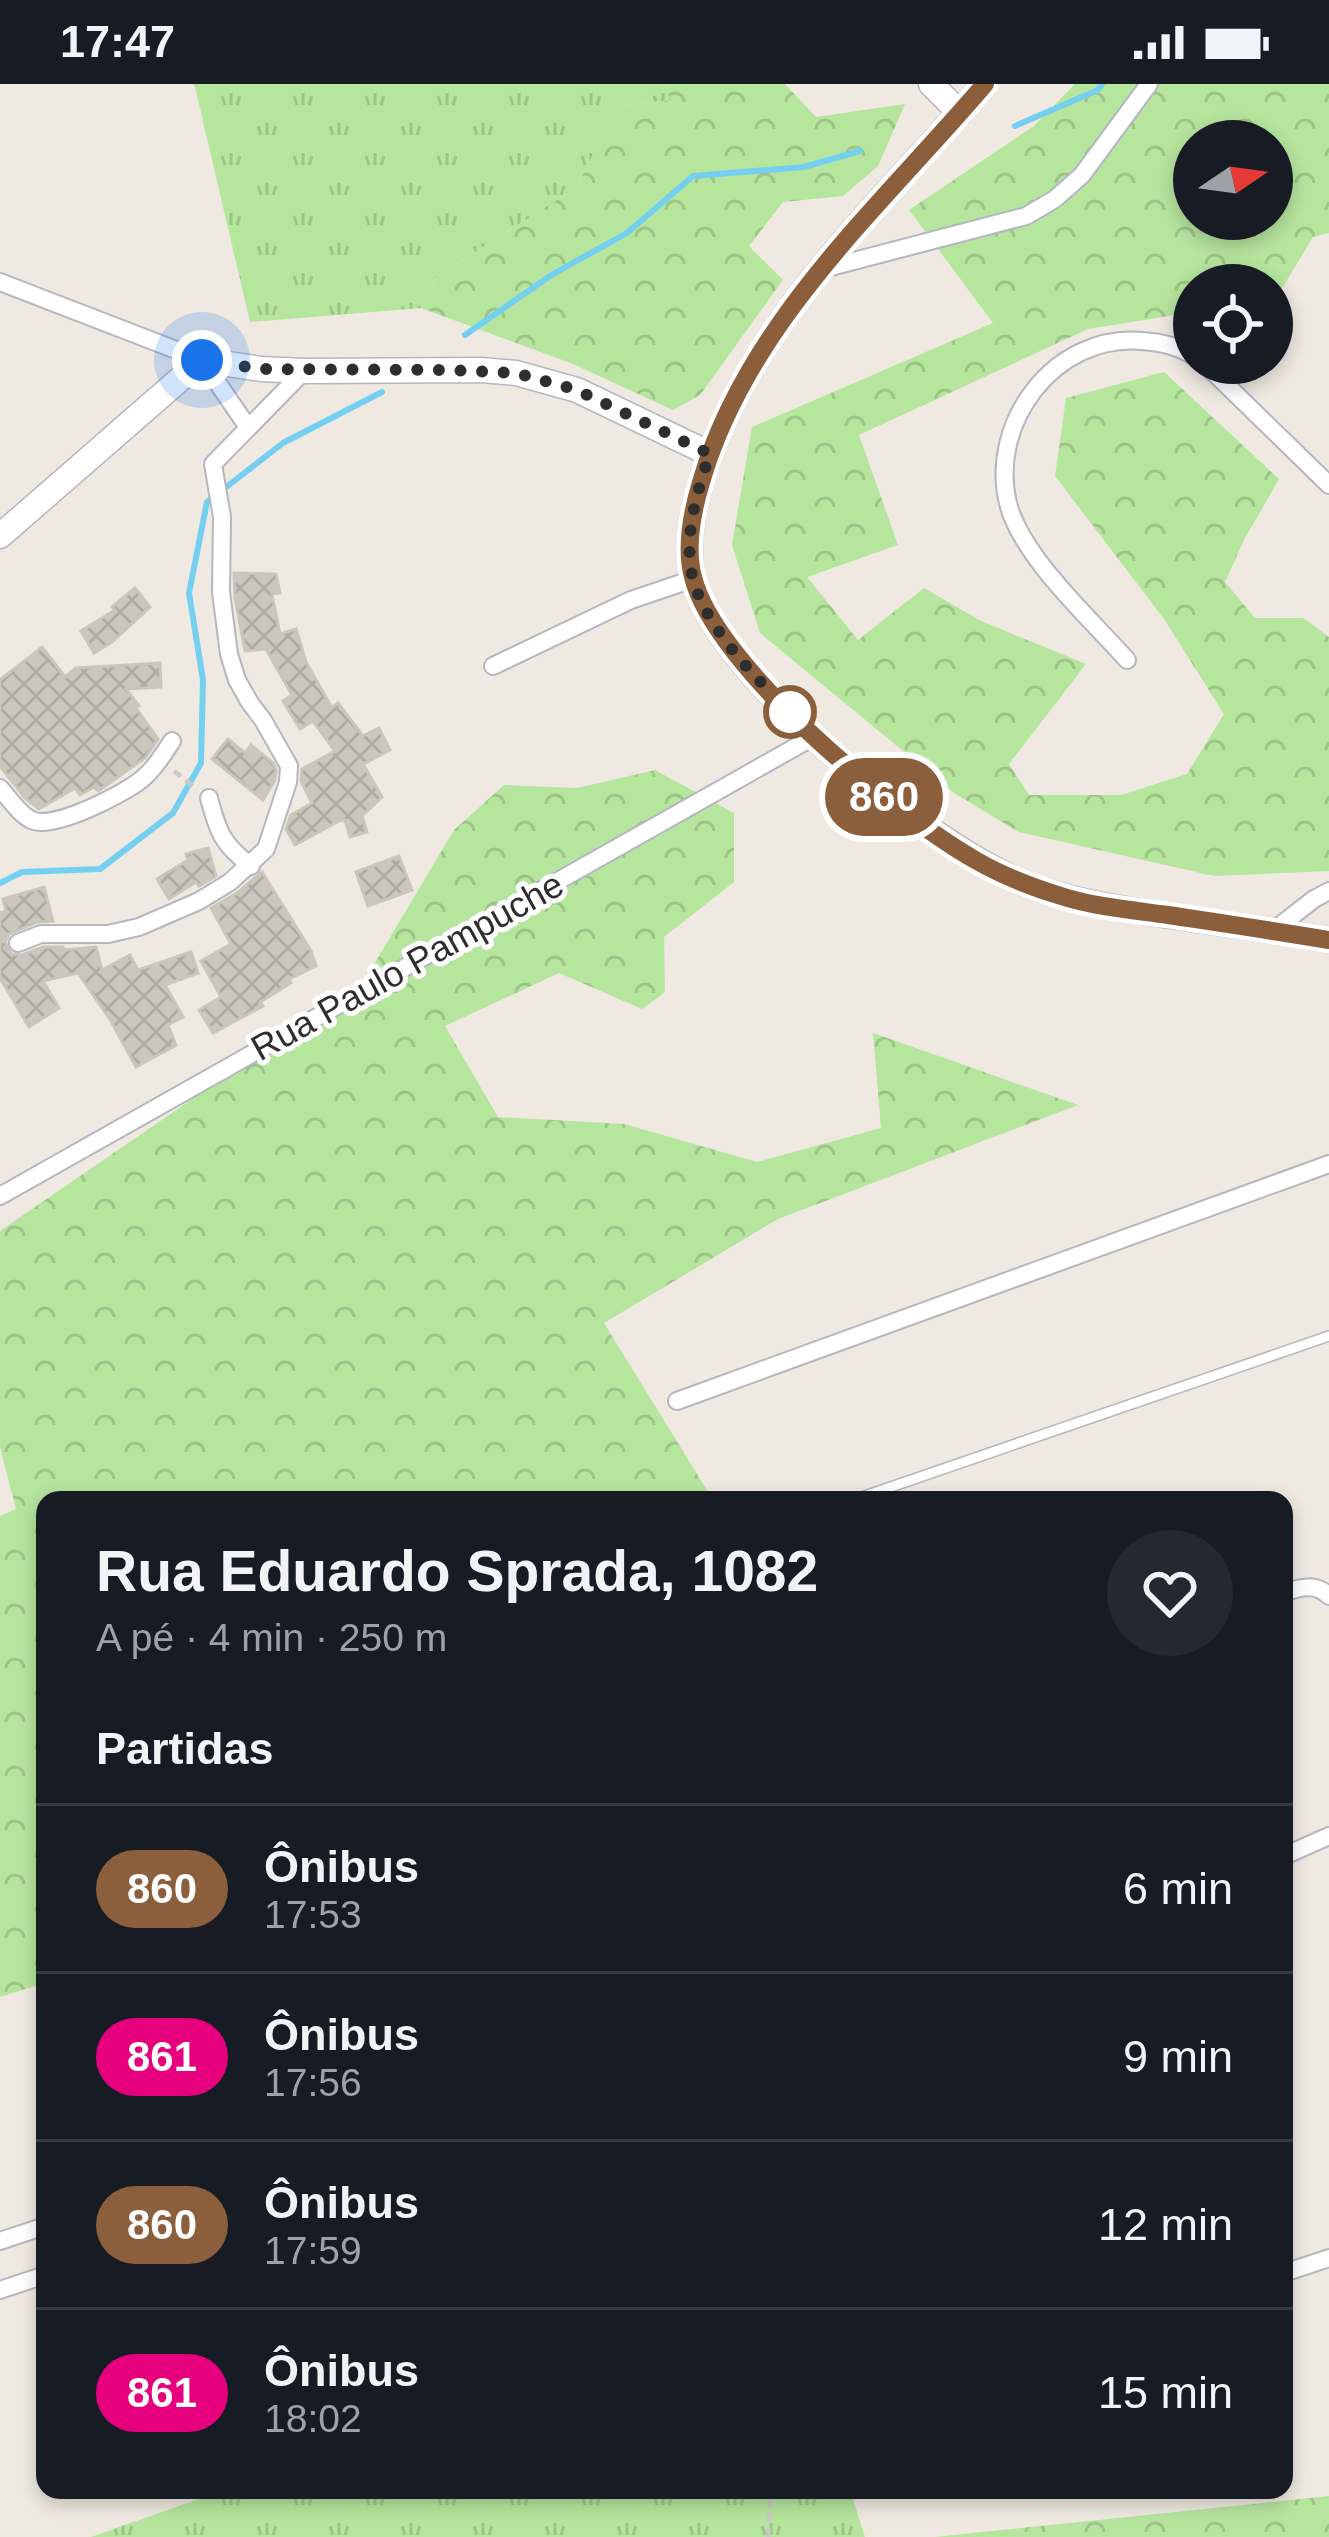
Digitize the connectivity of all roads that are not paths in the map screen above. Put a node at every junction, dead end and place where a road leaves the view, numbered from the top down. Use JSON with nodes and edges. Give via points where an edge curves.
{"nodes":[{"id":1,"x":932,"y":84,"type":"edge"},
{"id":2,"x":985,"y":84,"type":"edge"},
{"id":3,"x":1149,"y":84,"type":"edge"},
{"id":4,"x":960,"y":113,"type":"junction"},
{"id":5,"x":822,"y":269,"type":"junction"},
{"id":6,"x":0,"y":282,"type":"edge"},
{"id":7,"x":1173,"y":347,"type":"edge"},
{"id":8,"x":202,"y":360,"type":"junction"},
{"id":9,"x":304,"y":370,"type":"junction"},
{"id":10,"x":1226,"y":384,"type":"edge"},
{"id":11,"x":247,"y":426,"type":"junction"},
{"id":12,"x":710,"y":454,"type":"junction"},
{"id":13,"x":1329,"y":484,"type":"edge"},
{"id":14,"x":0,"y":536,"type":"edge"},
{"id":15,"x":693,"y":579,"type":"junction"},
{"id":16,"x":1126,"y":660,"type":"dead end"},
{"id":17,"x":493,"y":666,"type":"dead end"},
{"id":18,"x":815,"y":736,"type":"junction"},
{"id":19,"x":172,"y":741,"type":"dead end"},
{"id":20,"x":0,"y":788,"type":"edge"},
{"id":21,"x":208,"y":798,"type":"road end"},
{"id":22,"x":251,"y":866,"type":"junction"},
{"id":23,"x":1329,"y":891,"type":"edge"},
{"id":24,"x":1274,"y":931,"type":"junction"},
{"id":25,"x":1329,"y":940,"type":"edge"},
{"id":26,"x":18,"y":943,"type":"dead end"},
{"id":27,"x":1329,"y":1164,"type":"edge"},
{"id":28,"x":0,"y":1196,"type":"edge"},
{"id":29,"x":1329,"y":1336,"type":"edge"},
{"id":30,"x":676,"y":1401,"type":"dead end"},
{"id":31,"x":879,"y":1491,"type":"edge"},
{"id":32,"x":1293,"y":1589,"type":"edge"},
{"id":33,"x":1329,"y":1596,"type":"edge"},
{"id":34,"x":1329,"y":1836,"type":"edge"},
{"id":35,"x":1293,"y":1852,"type":"edge"},
{"id":36,"x":36,"y":2229,"type":"edge"},
{"id":37,"x":0,"y":2241,"type":"edge"},
{"id":38,"x":1329,"y":2258,"type":"edge"},
{"id":39,"x":1293,"y":2270,"type":"edge"},
{"id":40,"x":36,"y":2278,"type":"edge"},
{"id":41,"x":0,"y":2290,"type":"edge"}],
"edges":[{"from":1,"to":4,"type":"main road"},
{"from":2,"to":4,"type":"main road"},
{"from":3,"to":5,"type":"street","via":[[1082,175],[1026,216]]},
{"from":4,"to":5,"type":"main road"},
{"from":5,"to":12,"type":"main road","via":[[763,351]]},
{"from":6,"to":8,"type":"street"},
{"from":7,"to":16,"type":"street","via":[[1125,339],[1064,360],[1017,414],[1009,445],[1009,505],[1020,532]]},
{"from":8,"to":9,"type":"main road"},
{"from":8,"to":11,"type":"street"},
{"from":8,"to":14,"type":"main road"},
{"from":9,"to":11,"type":"street"},
{"from":9,"to":12,"type":"main road","via":[[516,373],[577,390]]},
{"from":10,"to":13,"type":"street"},
{"from":11,"to":22,"type":"street","via":[[213,464],[221,592],[238,680],[289,766],[266,849]]},
{"from":12,"to":15,"type":"main road","via":[[695,506]]},
{"from":15,"to":17,"type":"street"},
{"from":15,"to":18,"type":"main road","via":[[735,652]]},
{"from":18,"to":24,"type":"main road","via":[[932,833],[1025,884],[1106,907]]},
{"from":18,"to":28,"type":"street","name":"Rua Paulo Pampuche"},
{"from":19,"to":20,"type":"street","via":[[145,778],[122,793],[45,822],[27,818]]},
{"from":21,"to":22,"type":"street","via":[[220,836]]},
{"from":22,"to":26,"type":"street","via":[[139,927]]},
{"from":23,"to":24,"type":"street"},
{"from":24,"to":25,"type":"main road"},
{"from":27,"to":30,"type":"street"},
{"from":29,"to":31,"type":"lane"},
{"from":32,"to":33,"type":"street"},
{"from":34,"to":35,"type":"street"},
{"from":36,"to":37,"type":"street"},
{"from":38,"to":39,"type":"street"},
{"from":40,"to":41,"type":"street"}]}
